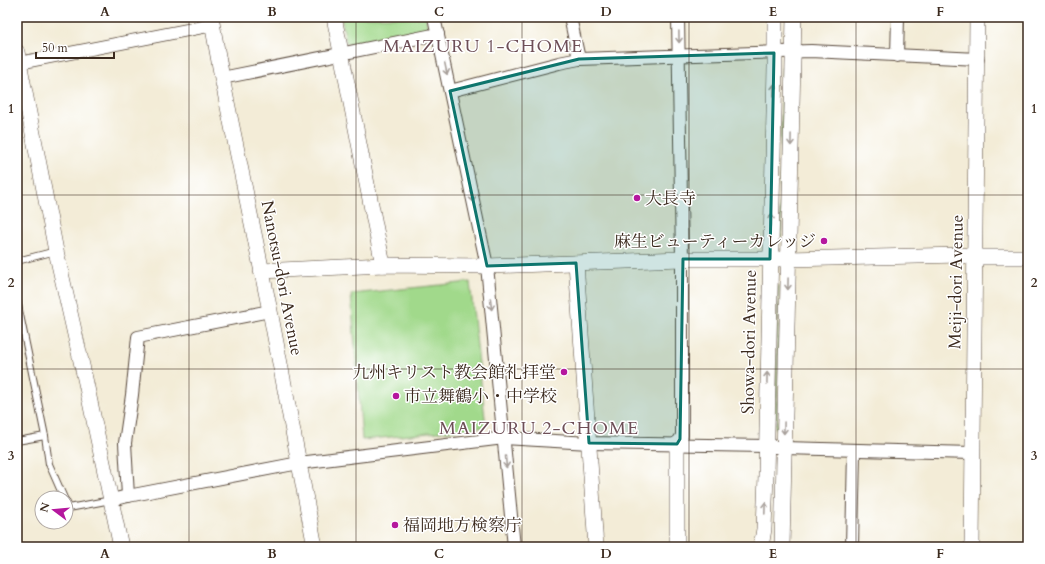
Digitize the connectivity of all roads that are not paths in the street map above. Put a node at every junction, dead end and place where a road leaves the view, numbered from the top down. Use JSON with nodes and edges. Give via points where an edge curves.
{"nodes":[{"id":1,"x":334,"y":17,"type":"edge"},
{"id":2,"x":434,"y":17,"type":"edge"},
{"id":3,"x":570,"y":17,"type":"edge"},
{"id":4,"x":678,"y":17,"type":"edge"},
{"id":5,"x":775,"y":17,"type":"edge"},
{"id":6,"x":794,"y":17,"type":"edge"},
{"id":7,"x":898,"y":17,"type":"edge"},
{"id":8,"x":977,"y":17,"type":"edge"},
{"id":9,"x":212,"y":21,"type":"edge"},
{"id":10,"x":438,"y":34,"type":"junction"},
{"id":11,"x":793,"y":52,"type":"junction"},
{"id":12,"x":774,"y":53,"type":"junction"},
{"id":13,"x":341,"y":54,"type":"junction"},
{"id":14,"x":679,"y":56,"type":"junction"},
{"id":15,"x":897,"y":56,"type":"junction"},
{"id":16,"x":18,"y":57,"type":"edge"},
{"id":17,"x":579,"y":59,"type":"junction"},
{"id":18,"x":978,"y":59,"type":"junction"},
{"id":19,"x":222,"y":78,"type":"junction"},
{"id":20,"x":450,"y":91,"type":"junction"},
{"id":21,"x":56,"y":251,"type":"junction"},
{"id":22,"x":976,"y":257,"type":"junction"},
{"id":23,"x":1028,"y":257,"type":"edge"},
{"id":24,"x":682,"y":259,"type":"junction"},
{"id":25,"x":770,"y":259,"type":"junction"},
{"id":26,"x":788,"y":259,"type":"junction"},
{"id":27,"x":17,"y":260,"type":"edge"},
{"id":28,"x":576,"y":263,"type":"junction"},
{"id":29,"x":383,"y":265,"type":"junction"},
{"id":30,"x":487,"y":266,"type":"junction"},
{"id":31,"x":261,"y":271,"type":"junction"},
{"id":32,"x":17,"y":300,"type":"edge"},
{"id":33,"x":270,"y":311,"type":"junction"},
{"id":34,"x":45,"y":436,"type":"junction"},
{"id":35,"x":504,"y":438,"type":"junction"},
{"id":36,"x":17,"y":441,"type":"edge"},
{"id":37,"x":589,"y":443,"type":"junction"},
{"id":38,"x":677,"y":444,"type":"junction"},
{"id":39,"x":766,"y":446,"type":"junction"},
{"id":40,"x":784,"y":448,"type":"junction"},
{"id":41,"x":854,"y":450,"type":"junction"},
{"id":42,"x":972,"y":453,"type":"junction"},
{"id":43,"x":299,"y":463,"type":"junction"},
{"id":44,"x":60,"y":490,"type":"edge"},
{"id":45,"x":128,"y":496,"type":"junction"},
{"id":46,"x":111,"y":500,"type":"junction"},
{"id":47,"x":74,"y":507,"type":"edge"},
{"id":48,"x":121,"y":547,"type":"edge"},
{"id":49,"x":315,"y":547,"type":"edge"},
{"id":50,"x":514,"y":547,"type":"edge"},
{"id":51,"x":596,"y":547,"type":"edge"},
{"id":52,"x":677,"y":547,"type":"edge"},
{"id":53,"x":760,"y":547,"type":"edge"},
{"id":54,"x":782,"y":547,"type":"edge"},
{"id":55,"x":852,"y":547,"type":"edge"},
{"id":56,"x":972,"y":547,"type":"edge"}],
"edges":[{"from":1,"to":13,"type":"street"},
{"from":2,"to":10,"type":"street"},
{"from":3,"to":17,"type":"street"},
{"from":4,"to":14,"type":"street","one_way":true},
{"from":5,"to":12,"type":"street","name":"Showa-dori Avenue"},
{"from":6,"to":11,"type":"street"},
{"from":7,"to":15,"type":"street"},
{"from":8,"to":18,"type":"street","name":"Meiji-dori Avenue"},
{"from":9,"to":16,"type":"street"},
{"from":9,"to":19,"type":"street","name":"Nanotsu-dori Avenue"},
{"from":10,"to":13,"type":"street"},
{"from":10,"to":20,"type":"street","one_way":true},
{"from":11,"to":12,"type":"street"},
{"from":11,"to":15,"type":"street"},
{"from":11,"to":26,"type":"street","one_way":true},
{"from":12,"to":14,"type":"street"},
{"from":25,"to":12,"type":"street","name":"Showa-dori Avenue","one_way":true},
{"from":13,"to":19,"type":"street"},
{"from":13,"to":29,"type":"street"},
{"from":14,"to":17,"type":"street"},
{"from":14,"to":24,"type":"street"},
{"from":15,"to":18,"type":"street"},
{"from":16,"to":21,"type":"street"},
{"from":17,"to":20,"type":"street"},
{"from":18,"to":22,"type":"street","name":"Meiji-dori Avenue"},
{"from":19,"to":31,"type":"street","name":"Nanotsu-dori Avenue"},
{"from":20,"to":30,"type":"street","one_way":true},
{"from":21,"to":27,"type":"lane"},
{"from":21,"to":46,"type":"street"},
{"from":22,"to":23,"type":"street"},
{"from":22,"to":26,"type":"street","via":[[961,255]]},
{"from":22,"to":42,"type":"street","name":"Meiji-dori Avenue"},
{"from":24,"to":25,"type":"street"},
{"from":24,"to":28,"type":"street"},
{"from":24,"to":38,"type":"street","via":[[682,436]]},
{"from":25,"to":26,"type":"street"},
{"from":39,"to":25,"type":"street","name":"Showa-dori Avenue","one_way":true},
{"from":26,"to":40,"type":"street","one_way":true},
{"from":28,"to":30,"type":"street"},
{"from":28,"to":37,"type":"street"},
{"from":29,"to":30,"type":"street"},
{"from":29,"to":31,"type":"street"},
{"from":30,"to":35,"type":"street","one_way":true},
{"from":31,"to":33,"type":"street","name":"Nanotsu-dori Avenue"},
{"from":32,"to":34,"type":"lane"},
{"from":33,"to":43,"type":"street","name":"Nanotsu-dori Avenue"},
{"from":33,"to":45,"type":"street","via":[[138,337],[126,443]]},
{"from":34,"to":36,"type":"lane"},
{"from":34,"to":44,"type":"lane","via":[[49,464]]},
{"from":35,"to":37,"type":"street"},
{"from":35,"to":43,"type":"street"},
{"from":35,"to":50,"type":"street","one_way":true},
{"from":37,"to":38,"type":"street"},
{"from":37,"to":51,"type":"street"},
{"from":38,"to":39,"type":"street"},
{"from":38,"to":52,"type":"street"},
{"from":39,"to":40,"type":"street"},
{"from":53,"to":39,"type":"street","name":"Showa-dori Avenue","one_way":true,"via":[[764,529]]},
{"from":40,"to":41,"type":"street"},
{"from":40,"to":54,"type":"street"},
{"from":41,"to":42,"type":"street"},
{"from":41,"to":55,"type":"street"},
{"from":42,"to":56,"type":"street","name":"Meiji-dori Avenue"},
{"from":43,"to":45,"type":"street"},
{"from":43,"to":49,"type":"street","name":"Nanotsu-dori Avenue"},
{"from":45,"to":46,"type":"street"},
{"from":46,"to":47,"type":"lane"},
{"from":46,"to":48,"type":"street"}]}
